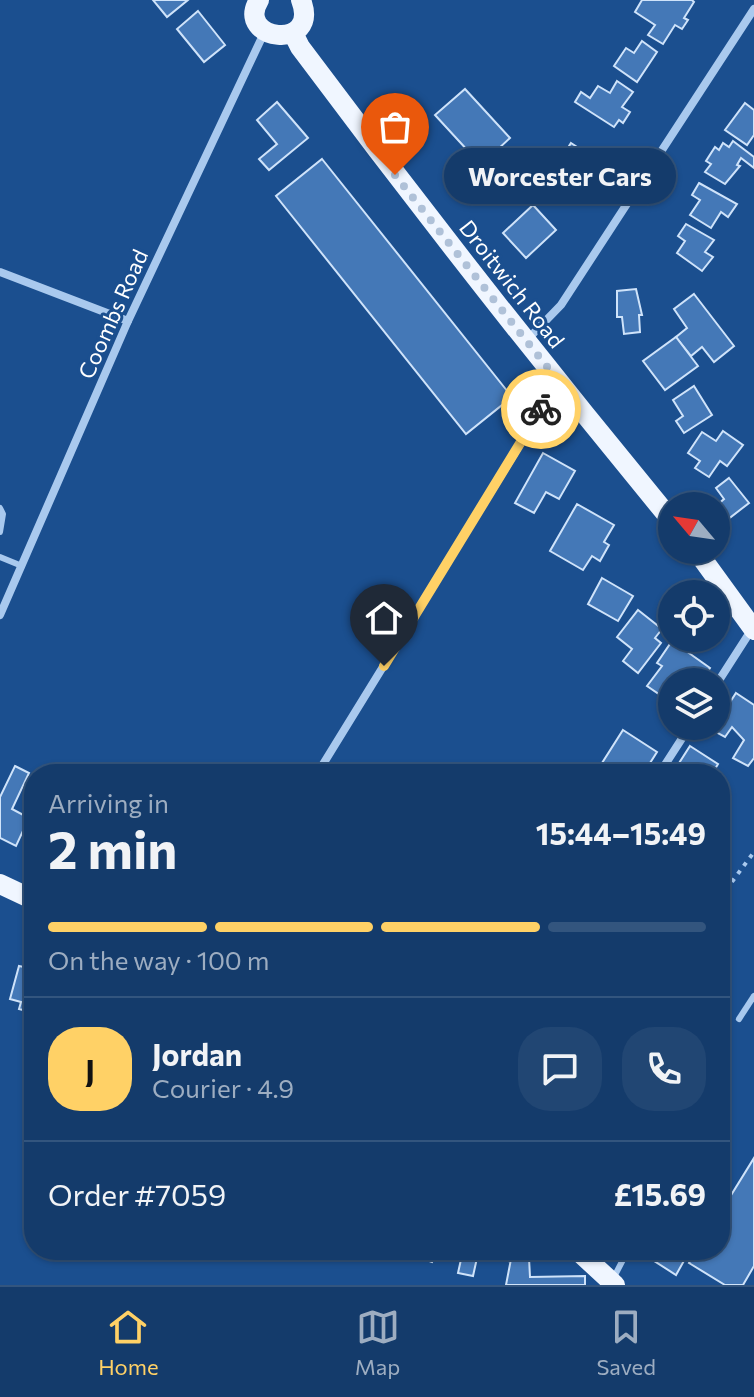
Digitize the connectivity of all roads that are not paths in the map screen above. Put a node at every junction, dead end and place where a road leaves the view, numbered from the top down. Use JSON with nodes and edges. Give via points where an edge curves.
{"nodes":[{"id":1,"x":259,"y":0,"type":"edge"},
{"id":2,"x":301,"y":0,"type":"edge"},
{"id":3,"x":754,"y":9,"type":"edge"},
{"id":4,"x":265,"y":31,"type":"junction"},
{"id":5,"x":293,"y":33,"type":"junction"},
{"id":6,"x":0,"y":272,"type":"edge"},
{"id":7,"x":128,"y":321,"type":"junction"},
{"id":8,"x":527,"y":341,"type":"junction"},
{"id":9,"x":563,"y":387,"type":"junction"},
{"id":10,"x":658,"y":504,"type":"edge"},
{"id":11,"x":0,"y":508,"type":"edge"},
{"id":12,"x":0,"y":532,"type":"edge"},
{"id":13,"x":0,"y":557,"type":"edge"},
{"id":14,"x":706,"y":564,"type":"edge"},
{"id":15,"x":22,"y":566,"type":"junction"},
{"id":16,"x":0,"y":615,"type":"edge"},
{"id":17,"x":753,"y":629,"type":"edge"},
{"id":18,"x":727,"y":668,"type":"edge"},
{"id":19,"x":681,"y":740,"type":"edge"},
{"id":20,"x":323,"y":764,"type":"edge"},
{"id":21,"x":665,"y":764,"type":"edge"},
{"id":22,"x":0,"y":884,"type":"edge"},
{"id":23,"x":24,"y":895,"type":"edge"},
{"id":24,"x":754,"y":996,"type":"edge"},
{"id":25,"x":739,"y":1019,"type":"dead end"},
{"id":26,"x":588,"y":1260,"type":"edge"},
{"id":27,"x":623,"y":1260,"type":"edge"},
{"id":28,"x":613,"y":1283,"type":"edge"}],
"edges":[{"from":1,"to":4,"type":"main road","via":[[256,17]]},
{"from":2,"to":5,"type":"main road","via":[[304,13]]},
{"from":3,"to":8,"type":"street","via":[[561,305]]},
{"from":4,"to":5,"type":"main road","via":[[282,37]]},
{"from":4,"to":7,"type":"street","name":"Coombs Road"},
{"from":5,"to":8,"type":"main road","name":"Droitwich Road","via":[[395,175]]},
{"from":6,"to":7,"type":"street"},
{"from":7,"to":15,"type":"street","name":"Coombs Road"},
{"from":8,"to":9,"type":"main road","name":"Droitwich Road"},
{"from":9,"to":10,"type":"main road","name":"Droitwich Road"},
{"from":9,"to":20,"type":"street","via":[[543,407]]},
{"from":11,"to":12,"type":"lane"},
{"from":13,"to":15,"type":"lane"},
{"from":14,"to":17,"type":"main road"},
{"from":15,"to":16,"type":"street","name":"Coombs Road"},
{"from":17,"to":18,"type":"street"},
{"from":19,"to":21,"type":"street"},
{"from":22,"to":23,"type":"main road"},
{"from":24,"to":25,"type":"lane"},
{"from":26,"to":28,"type":"main road"},
{"from":27,"to":28,"type":"lane"}]}
